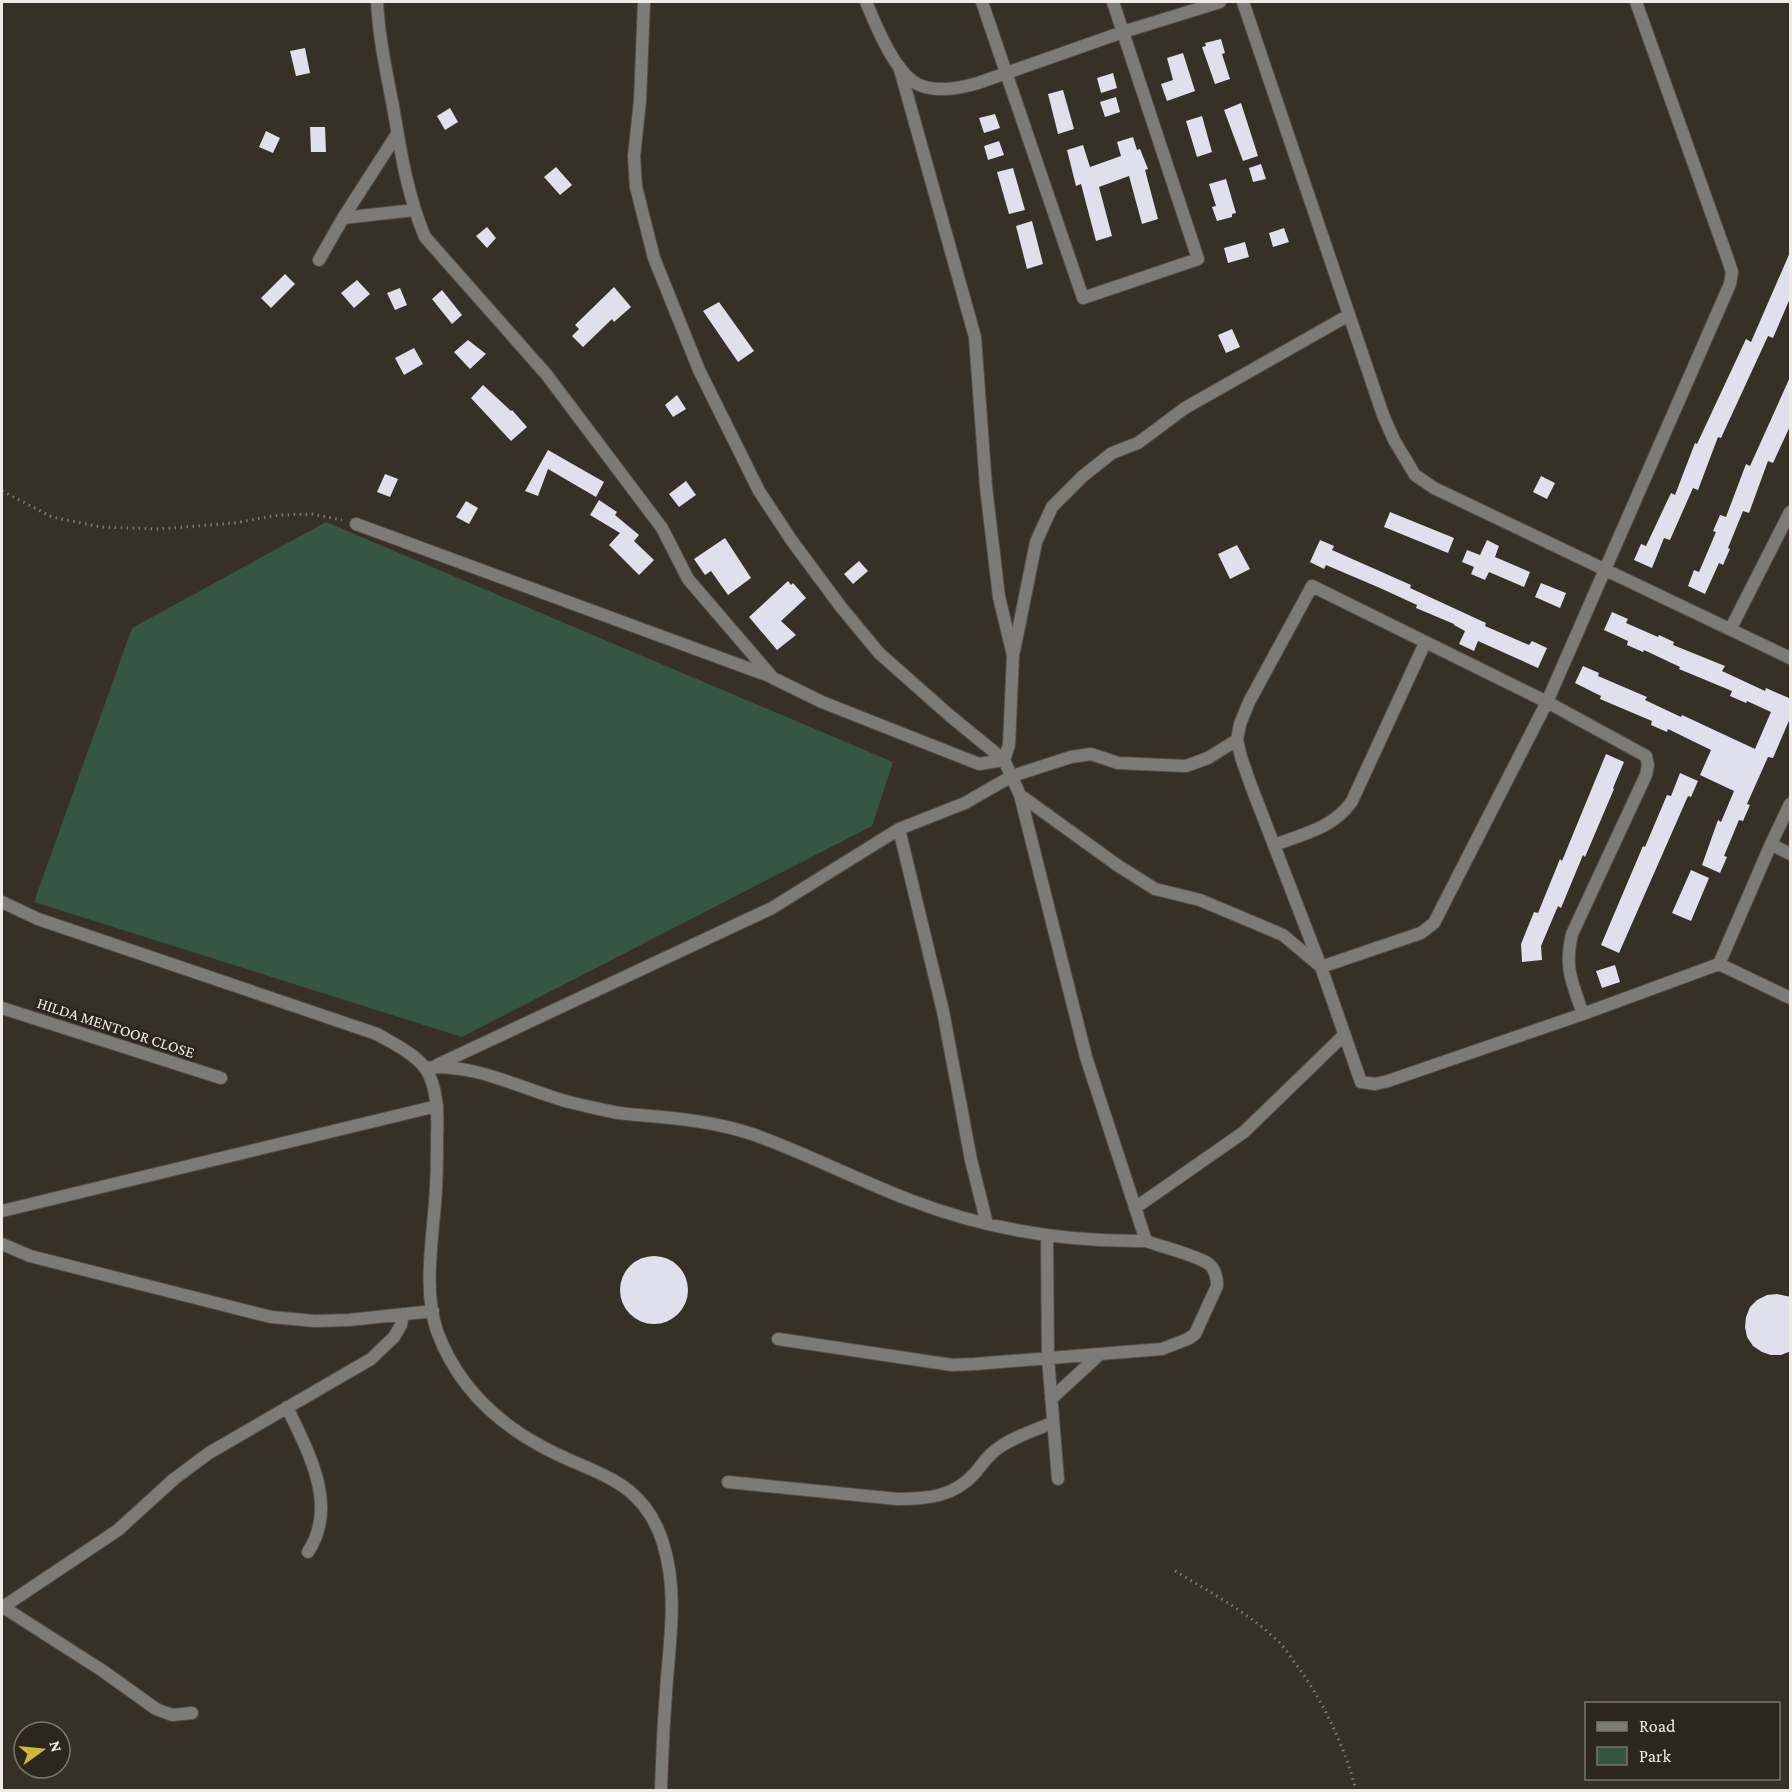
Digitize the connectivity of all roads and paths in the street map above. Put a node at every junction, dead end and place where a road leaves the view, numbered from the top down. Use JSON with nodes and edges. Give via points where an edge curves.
{"nodes":[{"id":1,"x":377,"y":2,"type":"edge"},
{"id":2,"x":644,"y":2,"type":"edge"},
{"id":3,"x":866,"y":2,"type":"edge"},
{"id":4,"x":982,"y":2,"type":"edge"},
{"id":5,"x":1113,"y":2,"type":"edge"},
{"id":6,"x":1220,"y":2,"type":"edge"},
{"id":7,"x":1243,"y":2,"type":"edge"},
{"id":8,"x":1636,"y":2,"type":"edge"},
{"id":9,"x":1123,"y":32,"type":"junction"},
{"id":10,"x":899,"y":66,"type":"junction"},
{"id":11,"x":1006,"y":74,"type":"junction"},
{"id":12,"x":397,"y":134,"type":"junction"},
{"id":13,"x":414,"y":210,"type":"junction"},
{"id":14,"x":343,"y":218,"type":"junction"},
{"id":15,"x":319,"y":260,"type":"dead end"},
{"id":16,"x":1349,"y":315,"type":"junction"},
{"id":17,"x":2,"y":491,"type":"edge"},
{"id":18,"x":1791,"y":512,"type":"edge"},
{"id":19,"x":356,"y":524,"type":"joint"},
{"id":20,"x":1606,"y":570,"type":"junction"},
{"id":21,"x":1731,"y":628,"type":"junction"},
{"id":22,"x":1425,"y":643,"type":"junction"},
{"id":23,"x":1013,"y":655,"type":"junction"},
{"id":24,"x":1791,"y":658,"type":"edge"},
{"id":25,"x":773,"y":678,"type":"junction"},
{"id":26,"x":1547,"y":702,"type":"junction"},
{"id":27,"x":1237,"y":740,"type":"junction"},
{"id":28,"x":1004,"y":760,"type":"junction"},
{"id":29,"x":1012,"y":777,"type":"junction"},
{"id":30,"x":1020,"y":795,"type":"junction"},
{"id":31,"x":1791,"y":804,"type":"edge"},
{"id":32,"x":899,"y":829,"type":"junction"},
{"id":33,"x":1771,"y":844,"type":"junction"},
{"id":34,"x":1274,"y":845,"type":"junction"},
{"id":35,"x":1791,"y":854,"type":"edge"},
{"id":36,"x":2,"y":902,"type":"edge"},
{"id":37,"x":1719,"y":964,"type":"junction"},
{"id":38,"x":1321,"y":967,"type":"junction"},
{"id":39,"x":1791,"y":998,"type":"edge"},
{"id":40,"x":2,"y":1008,"type":"edge"},
{"id":41,"x":1583,"y":1014,"type":"junction"},
{"id":42,"x":1344,"y":1035,"type":"junction"},
{"id":43,"x":430,"y":1067,"type":"junction"},
{"id":44,"x":221,"y":1078,"type":"dead end"},
{"id":45,"x":437,"y":1106,"type":"junction"},
{"id":46,"x":1135,"y":1208,"type":"junction"},
{"id":47,"x":2,"y":1211,"type":"edge"},
{"id":48,"x":987,"y":1224,"type":"junction"},
{"id":49,"x":1047,"y":1235,"type":"junction"},
{"id":50,"x":1146,"y":1241,"type":"junction"},
{"id":51,"x":2,"y":1244,"type":"edge"},
{"id":52,"x":433,"y":1311,"type":"junction"},
{"id":53,"x":403,"y":1314,"type":"junction"},
{"id":54,"x":778,"y":1339,"type":"dead end"},
{"id":55,"x":1100,"y":1354,"type":"junction"},
{"id":56,"x":1048,"y":1358,"type":"junction"},
{"id":57,"x":1050,"y":1399,"type":"junction"},
{"id":58,"x":287,"y":1407,"type":"junction"},
{"id":59,"x":1052,"y":1423,"type":"junction"},
{"id":60,"x":1058,"y":1479,"type":"dead end"},
{"id":61,"x":728,"y":1482,"type":"dead end"},
{"id":62,"x":308,"y":1552,"type":"dead end"},
{"id":63,"x":1175,"y":1571,"type":"dead end"},
{"id":64,"x":2,"y":1607,"type":"edge"},
{"id":65,"x":192,"y":1713,"type":"dead end"},
{"id":66,"x":661,"y":1791,"type":"edge"},
{"id":67,"x":1356,"y":1791,"type":"edge"}],
"edges":[{"from":1,"to":12,"type":"street"},
{"from":2,"to":28,"type":"street","via":[[634,156],[636,187],[654,258],[699,370],[759,491],[841,607],[879,652]]},
{"from":3,"to":10,"type":"street"},
{"from":4,"to":11,"type":"street"},
{"from":5,"to":9,"type":"street"},
{"from":6,"to":9,"type":"street"},
{"from":7,"to":16,"type":"street"},
{"from":8,"to":20,"type":"street","via":[[1732,272]]},
{"from":9,"to":11,"type":"street"},
{"from":9,"to":11,"type":"street","via":[[1198,259],[1083,298]]},
{"from":10,"to":11,"type":"street","via":[[922,86],[941,88],[962,87]]},
{"from":10,"to":23,"type":"street","via":[[975,338],[999,597]]},
{"from":12,"to":13,"type":"street"},
{"from":12,"to":14,"type":"street"},
{"from":13,"to":14,"type":"street"},
{"from":13,"to":25,"type":"street","via":[[425,237],[546,374],[662,528],[688,579]]},
{"from":14,"to":15,"type":"street"},
{"from":16,"to":20,"type":"street","via":[[1383,415],[1415,475],[1434,488]]},
{"from":16,"to":23,"type":"street","via":[[1185,408],[1138,443],[1113,453],[1052,507],[1036,542]]},
{"from":17,"to":19,"type":"path","via":[[52,517],[101,527],[159,529],[312,514]]},
{"from":18,"to":21,"type":"street"},
{"from":19,"to":25,"type":"street"},
{"from":20,"to":21,"type":"street"},
{"from":20,"to":26,"type":"street"},
{"from":21,"to":24,"type":"street"},
{"from":22,"to":26,"type":"street"},
{"from":22,"to":27,"type":"street","via":[[1312,586],[1249,702]]},
{"from":22,"to":34,"type":"street","via":[[1344,813],[1326,826]]},
{"from":23,"to":28,"type":"street","via":[[1009,745]]},
{"from":25,"to":28,"type":"street","via":[[822,702],[979,764]]},
{"from":26,"to":38,"type":"street","via":[[1434,923],[1421,933]]},
{"from":26,"to":41,"type":"street","via":[[1646,756],[1648,765],[1572,934],[1567,956],[1570,979]]},
{"from":27,"to":29,"type":"street","via":[[1186,766],[1118,763],[1091,754],[1071,756]]},
{"from":27,"to":34,"type":"street"},
{"from":28,"to":29,"type":"street"},
{"from":29,"to":30,"type":"street"},
{"from":29,"to":32,"type":"street","via":[[965,803]]},
{"from":30,"to":38,"type":"street","via":[[1155,889],[1200,900],[1283,935]]},
{"from":30,"to":46,"type":"street","via":[[1086,1058]]},
{"from":31,"to":33,"type":"street"},
{"from":32,"to":43,"type":"street","via":[[772,908]]},
{"from":32,"to":48,"type":"street","via":[[943,1011]]},
{"from":33,"to":35,"type":"street"},
{"from":33,"to":37,"type":"street"},
{"from":34,"to":38,"type":"street"},
{"from":36,"to":43,"type":"street","via":[[38,919],[377,1034]]},
{"from":37,"to":39,"type":"street"},
{"from":37,"to":41,"type":"street"},
{"from":38,"to":42,"type":"street"},
{"from":40,"to":44,"type":"street","name":"HILDA MENTOOR CLOSE"},
{"from":41,"to":42,"type":"street","via":[[1375,1084],[1361,1082]]},
{"from":42,"to":46,"type":"street","via":[[1244,1132]]},
{"from":43,"to":45,"type":"street"},
{"from":43,"to":48,"type":"street","via":[[488,1076],[603,1110],[713,1123],[751,1134],[910,1200]]},
{"from":45,"to":47,"type":"street"},
{"from":45,"to":52,"type":"street","via":[[430,1268]]},
{"from":46,"to":50,"type":"street"},
{"from":48,"to":49,"type":"street"},
{"from":49,"to":50,"type":"street"},
{"from":49,"to":56,"type":"street"},
{"from":50,"to":55,"type":"street","via":[[1209,1265],[1217,1278],[1214,1294],[1198,1330],[1188,1339],[1162,1348]]},
{"from":51,"to":53,"type":"street","via":[[30,1256],[271,1317],[315,1321]]},
{"from":52,"to":53,"type":"street"},
{"from":52,"to":66,"type":"street","via":[[444,1350],[457,1374],[497,1417],[542,1447],[615,1480],[642,1504],[655,1524],[663,1542],[673,1594]]},
{"from":53,"to":58,"type":"street","via":[[394,1337],[371,1359]]},
{"from":54,"to":56,"type":"street","via":[[952,1365]]},
{"from":55,"to":56,"type":"street"},
{"from":55,"to":57,"type":"street"},
{"from":56,"to":57,"type":"street"},
{"from":57,"to":59,"type":"street"},
{"from":58,"to":62,"type":"street","via":[[321,1497],[322,1514],[316,1539]]},
{"from":58,"to":64,"type":"street","via":[[210,1453],[174,1479],[118,1530]]},
{"from":59,"to":60,"type":"street"},
{"from":59,"to":61,"type":"street","via":[[995,1450],[962,1485],[941,1496],[897,1499]]},
{"from":63,"to":67,"type":"path","via":[[1236,1608],[1279,1642],[1324,1711],[1348,1762]]},
{"from":64,"to":65,"type":"street","via":[[156,1709],[172,1714]]}]}
